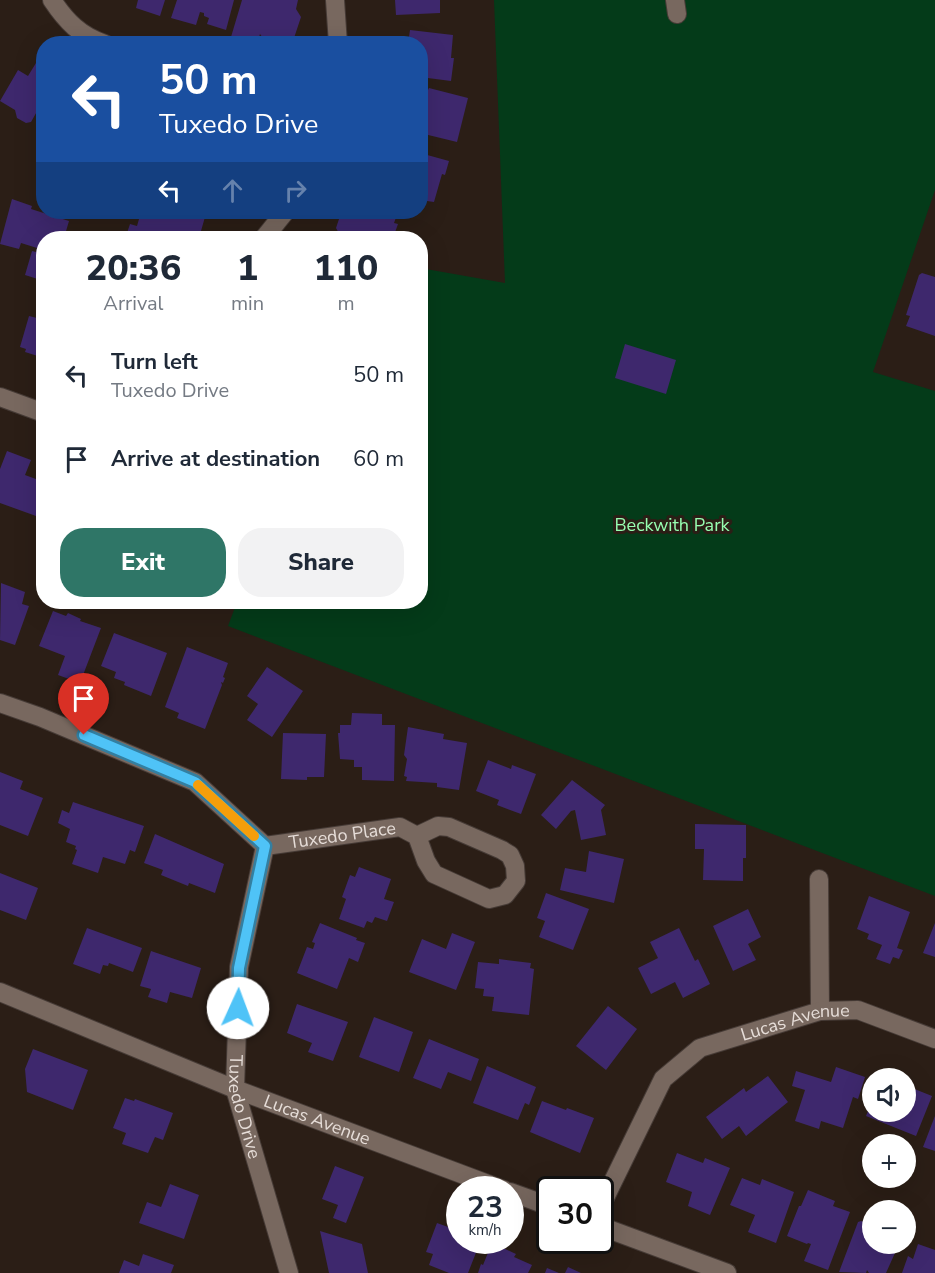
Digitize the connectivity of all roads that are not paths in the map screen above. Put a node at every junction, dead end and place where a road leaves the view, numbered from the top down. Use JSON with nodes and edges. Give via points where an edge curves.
{"nodes":[{"id":1,"x":52,"y":0,"type":"edge"},
{"id":2,"x":335,"y":0,"type":"edge"},
{"id":3,"x":86,"y":36,"type":"edge"},
{"id":4,"x":337,"y":36,"type":"edge"},
{"id":5,"x":279,"y":219,"type":"edge"},
{"id":6,"x":270,"y":231,"type":"edge"},
{"id":7,"x":1,"y":396,"type":"edge"},
{"id":8,"x":36,"y":410,"type":"edge"},
{"id":9,"x":0,"y":703,"type":"edge"},
{"id":10,"x":417,"y":836,"type":"junction"},
{"id":11,"x":265,"y":846,"type":"junction"},
{"id":12,"x":819,"y":879,"type":"dead end"},
{"id":13,"x":0,"y":992,"type":"edge"},
{"id":14,"x":820,"y":1011,"type":"junction"},
{"id":15,"x":935,"y":1039,"type":"edge"},
{"id":16,"x":236,"y":1089,"type":"junction"},
{"id":17,"x":467,"y":1176,"type":"edge"},
{"id":18,"x":614,"y":1179,"type":"edge"},
{"id":19,"x":614,"y":1231,"type":"edge"},
{"id":20,"x":289,"y":1273,"type":"edge"},
{"id":21,"x":728,"y":1273,"type":"edge"}],
"edges":[{"from":1,"to":3,"type":"street","via":[[67,21]]},
{"from":2,"to":4,"type":"street"},
{"from":5,"to":6,"type":"street"},
{"from":7,"to":8,"type":"street"},
{"from":9,"to":11,"type":"street","via":[[195,782]]},
{"from":10,"to":10,"type":"street","name":"Tuxedo Place","via":[[434,874],[489,899],[505,895],[516,881],[515,866],[510,855],[502,850],[449,827],[438,826]]},
{"from":10,"to":11,"type":"street","name":"Tuxedo Place","via":[[400,827]]},
{"from":11,"to":16,"type":"street","name":"Tuxedo Drive","via":[[239,968]]},
{"from":12,"to":14,"type":"street"},
{"from":13,"to":16,"type":"street","name":"Lucas Avenue"},
{"from":14,"to":15,"type":"street","name":"Lucas Avenue","via":[[858,1010]]},
{"from":14,"to":18,"type":"street","name":"Lucas Avenue","via":[[700,1048],[663,1079]]},
{"from":16,"to":17,"type":"street","name":"Lucas Avenue"},
{"from":16,"to":20,"type":"street","name":"Tuxedo Drive"},
{"from":19,"to":21,"type":"street"}]}
